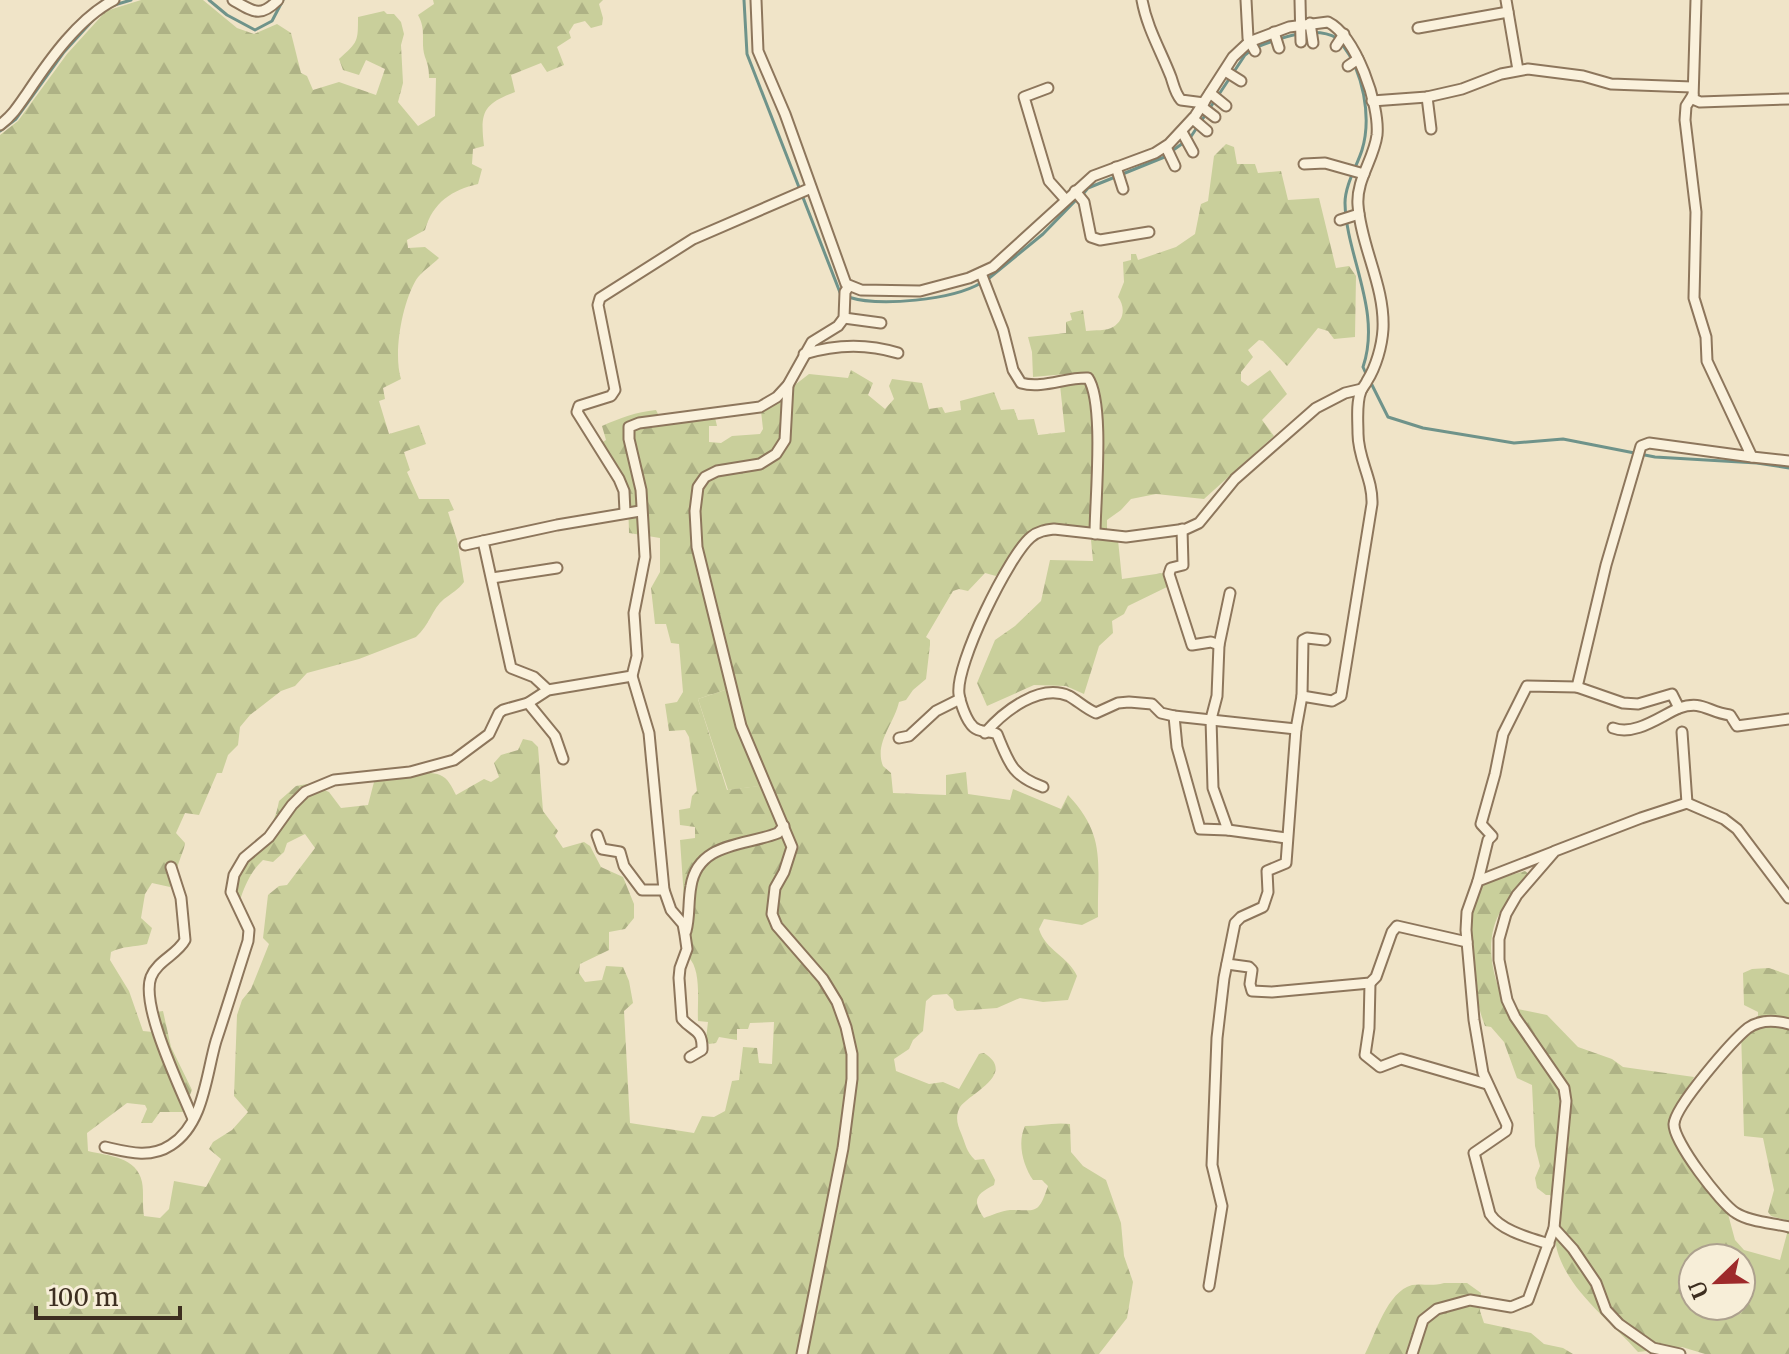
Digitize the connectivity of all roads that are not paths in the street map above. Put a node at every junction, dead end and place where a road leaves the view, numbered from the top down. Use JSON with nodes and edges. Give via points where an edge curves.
{"nodes":[{"id":1,"x":114,"y":0,"type":"edge"},
{"id":2,"x":233,"y":0,"type":"edge"},
{"id":3,"x":278,"y":0,"type":"edge"},
{"id":4,"x":756,"y":0,"type":"edge"},
{"id":5,"x":1142,"y":0,"type":"edge"},
{"id":6,"x":1246,"y":0,"type":"edge"},
{"id":7,"x":1300,"y":0,"type":"edge"},
{"id":8,"x":1506,"y":0,"type":"edge"},
{"id":9,"x":1696,"y":0,"type":"edge"},
{"id":10,"x":1508,"y":12,"type":"junction"},
{"id":11,"x":1418,"y":28,"type":"dead end"},
{"id":12,"x":1306,"y":34,"type":"junction"},
{"id":13,"x":1249,"y":42,"type":"junction"},
{"id":14,"x":1255,"y":51,"type":"dead end"},
{"id":15,"x":1518,"y":70,"type":"junction"},
{"id":16,"x":1048,"y":88,"type":"dead end"},
{"id":17,"x":1692,"y":91,"type":"junction"},
{"id":18,"x":1427,"y":97,"type":"junction"},
{"id":19,"x":1789,"y":99,"type":"edge"},
{"id":20,"x":1372,"y":101,"type":"junction"},
{"id":21,"x":1208,"y":111,"type":"junction"},
{"id":22,"x":0,"y":125,"type":"edge"},
{"id":23,"x":1431,"y":129,"type":"dead end"},
{"id":24,"x":1304,"y":164,"type":"dead end"},
{"id":25,"x":1358,"y":172,"type":"junction"},
{"id":26,"x":809,"y":189,"type":"junction"},
{"id":27,"x":1079,"y":197,"type":"junction"},
{"id":28,"x":1066,"y":200,"type":"junction"},
{"id":29,"x":1149,"y":232,"type":"dead end"},
{"id":30,"x":984,"y":280,"type":"junction"},
{"id":31,"x":847,"y":289,"type":"junction"},
{"id":32,"x":844,"y":318,"type":"junction"},
{"id":33,"x":881,"y":323,"type":"dead end"},
{"id":34,"x":898,"y":353,"type":"dead end"},
{"id":35,"x":804,"y":354,"type":"junction"},
{"id":36,"x":788,"y":385,"type":"junction"},
{"id":37,"x":1364,"y":386,"type":"junction"},
{"id":38,"x":1752,"y":457,"type":"junction"},
{"id":39,"x":1789,"y":461,"type":"edge"},
{"id":40,"x":640,"y":511,"type":"junction"},
{"id":41,"x":625,"y":512,"type":"junction"},
{"id":42,"x":1182,"y":529,"type":"junction"},
{"id":43,"x":1095,"y":534,"type":"junction"},
{"id":44,"x":483,"y":541,"type":"junction"},
{"id":45,"x":465,"y":545,"type":"dead end"},
{"id":46,"x":557,"y":568,"type":"dead end"},
{"id":47,"x":492,"y":578,"type":"junction"},
{"id":48,"x":1230,"y":593,"type":"dead end"},
{"id":49,"x":1325,"y":640,"type":"dead end"},
{"id":50,"x":1219,"y":645,"type":"junction"},
{"id":51,"x":632,"y":676,"type":"junction"},
{"id":52,"x":1577,"y":687,"type":"junction"},
{"id":53,"x":548,"y":690,"type":"junction"},
{"id":54,"x":1302,"y":696,"type":"junction"},
{"id":55,"x":960,"y":699,"type":"junction"},
{"id":56,"x":528,"y":703,"type":"junction"},
{"id":57,"x":1679,"y":708,"type":"junction"},
{"id":58,"x":1174,"y":716,"type":"junction"},
{"id":59,"x":1211,"y":719,"type":"junction"},
{"id":60,"x":1789,"y":719,"type":"edge"},
{"id":61,"x":1613,"y":728,"type":"dead end"},
{"id":62,"x":1296,"y":729,"type":"junction"},
{"id":63,"x":1682,"y":732,"type":"dead end"},
{"id":64,"x":985,"y":733,"type":"junction"},
{"id":65,"x":899,"y":738,"type":"dead end"},
{"id":66,"x":563,"y":759,"type":"dead end"},
{"id":67,"x":1043,"y":787,"type":"dead end"},
{"id":68,"x":1687,"y":803,"type":"junction"},
{"id":69,"x":784,"y":826,"type":"junction"},
{"id":70,"x":1228,"y":830,"type":"junction"},
{"id":71,"x":597,"y":835,"type":"dead end"},
{"id":72,"x":1286,"y":838,"type":"junction"},
{"id":73,"x":1555,"y":851,"type":"junction"},
{"id":74,"x":171,"y":867,"type":"dead end"},
{"id":75,"x":1478,"y":881,"type":"junction"},
{"id":76,"x":664,"y":890,"type":"junction"},
{"id":77,"x":1789,"y":898,"type":"edge"},
{"id":78,"x":685,"y":935,"type":"junction"},
{"id":79,"x":1467,"y":942,"type":"junction"},
{"id":80,"x":1227,"y":964,"type":"junction"},
{"id":81,"x":1370,"y":983,"type":"junction"},
{"id":82,"x":1789,"y":1024,"type":"edge"},
{"id":83,"x":690,"y":1057,"type":"dead end"},
{"id":84,"x":1487,"y":1084,"type":"junction"},
{"id":85,"x":193,"y":1119,"type":"junction"},
{"id":86,"x":105,"y":1147,"type":"dead end"},
{"id":87,"x":1789,"y":1227,"type":"edge"},
{"id":88,"x":1554,"y":1228,"type":"junction"},
{"id":89,"x":1549,"y":1244,"type":"junction"},
{"id":90,"x":1209,"y":1286,"type":"dead end"},
{"id":91,"x":802,"y":1354,"type":"edge"},
{"id":92,"x":1412,"y":1354,"type":"edge"},
{"id":93,"x":1680,"y":1354,"type":"edge"}],
"edges":[{"from":1,"to":22,"type":"street","via":[[77,29],[13,116]]},
{"from":2,"to":3,"type":"street","via":[[261,13]]},
{"from":4,"to":26,"type":"street","via":[[758,51]]},
{"from":5,"to":21,"type":"street","via":[[1176,94]]},
{"from":6,"to":13,"type":"street"},
{"from":7,"to":12,"type":"street"},
{"from":8,"to":10,"type":"street"},
{"from":9,"to":17,"type":"street"},
{"from":10,"to":11,"type":"street"},
{"from":10,"to":15,"type":"street"},
{"from":12,"to":13,"type":"street"},
{"from":12,"to":20,"type":"street","via":[[1328,22]]},
{"from":13,"to":14,"type":"street"},
{"from":13,"to":21,"type":"street","via":[[1233,57],[1233,76]]},
{"from":15,"to":17,"type":"street"},
{"from":15,"to":18,"type":"street"},
{"from":16,"to":28,"type":"street","via":[[1024,97],[1049,181]]},
{"from":17,"to":19,"type":"street","via":[[1696,102]]},
{"from":17,"to":38,"type":"street","via":[[1685,120],[1696,212],[1694,298],[1706,335],[1707,361]]},
{"from":18,"to":20,"type":"street"},
{"from":18,"to":23,"type":"street"},
{"from":20,"to":25,"type":"street","via":[[1377,134]]},
{"from":21,"to":27,"type":"street","via":[[1188,142],[1170,157],[1120,179],[1093,176]]},
{"from":24,"to":25,"type":"street","via":[[1325,163]]},
{"from":25,"to":37,"type":"street","via":[[1349,217],[1375,273],[1383,319],[1381,343]]},
{"from":26,"to":31,"type":"street"},
{"from":26,"to":41,"type":"street","via":[[693,239],[600,298],[615,390],[579,406],[577,412],[619,479]]},
{"from":27,"to":28,"type":"street"},
{"from":27,"to":29,"type":"street","via":[[1094,238]]},
{"from":28,"to":30,"type":"street"},
{"from":30,"to":31,"type":"street","via":[[920,291]]},
{"from":30,"to":43,"type":"street","via":[[1021,383],[1091,381],[1097,403]]},
{"from":31,"to":32,"type":"street"},
{"from":32,"to":33,"type":"street"},
{"from":32,"to":35,"type":"street"},
{"from":34,"to":35,"type":"street","via":[[852,345]]},
{"from":35,"to":36,"type":"street"},
{"from":36,"to":40,"type":"street","via":[[760,407],[629,427]]},
{"from":36,"to":69,"type":"street","via":[[785,440],[776,454],[760,464],[705,477],[695,511],[700,559],[741,726]]},
{"from":37,"to":42,"type":"street","via":[[1316,408],[1235,479],[1199,523]]},
{"from":37,"to":54,"type":"street","via":[[1358,439],[1372,504],[1341,696],[1332,701]]},
{"from":38,"to":39,"type":"street"},
{"from":38,"to":52,"type":"street","via":[[1641,446]]},
{"from":40,"to":41,"type":"street"},
{"from":40,"to":51,"type":"street","via":[[645,557],[634,613],[637,656]]},
{"from":41,"to":44,"type":"street"},
{"from":42,"to":43,"type":"street","via":[[1126,537]]},
{"from":42,"to":50,"type":"street","via":[[1183,565],[1169,571],[1178,603],[1192,645]]},
{"from":43,"to":55,"type":"street","via":[[1054,529],[1030,537],[978,629],[962,671]]},
{"from":44,"to":45,"type":"street"},
{"from":44,"to":47,"type":"street"},
{"from":46,"to":47,"type":"street"},
{"from":47,"to":53,"type":"street","via":[[511,668],[534,677]]},
{"from":48,"to":50,"type":"street"},
{"from":49,"to":54,"type":"street","via":[[1303,640]]},
{"from":50,"to":59,"type":"street"},
{"from":51,"to":53,"type":"street"},
{"from":51,"to":76,"type":"street","via":[[649,733]]},
{"from":52,"to":57,"type":"street","via":[[1623,703],[1672,694]]},
{"from":52,"to":75,"type":"street","via":[[1527,686],[1510,718],[1481,824],[1492,836]]},
{"from":53,"to":56,"type":"street"},
{"from":54,"to":62,"type":"street"},
{"from":55,"to":64,"type":"street","via":[[970,723]]},
{"from":55,"to":65,"type":"street"},
{"from":56,"to":66,"type":"street","via":[[555,736]]},
{"from":56,"to":85,"type":"street","via":[[499,713],[489,734],[454,760],[410,772],[334,780],[305,792],[269,837],[244,858],[231,892],[249,930],[248,941]]},
{"from":57,"to":60,"type":"street","via":[[1699,704],[1730,715],[1737,726]]},
{"from":57,"to":61,"type":"street","via":[[1632,731]]},
{"from":58,"to":59,"type":"street"},
{"from":58,"to":64,"type":"street","via":[[1152,704],[1129,702],[1096,713],[1052,691],[1035,695]]},
{"from":58,"to":70,"type":"street","via":[[1177,747],[1200,829]]},
{"from":59,"to":62,"type":"street"},
{"from":59,"to":70,"type":"street","via":[[1213,788]]},
{"from":62,"to":72,"type":"street"},
{"from":63,"to":68,"type":"street"},
{"from":64,"to":67,"type":"street","via":[[997,734],[1010,767]]},
{"from":68,"to":73,"type":"street"},
{"from":68,"to":77,"type":"street","via":[[1737,829]]},
{"from":69,"to":78,"type":"street","via":[[778,833],[726,847],[702,861],[691,885]]},
{"from":69,"to":91,"type":"street","via":[[792,847],[775,888],[772,914],[830,990],[852,1054],[843,1148]]},
{"from":70,"to":72,"type":"street"},
{"from":71,"to":76,"type":"street","via":[[602,849],[618,850],[642,890]]},
{"from":72,"to":80,"type":"street","via":[[1286,863],[1267,871],[1263,907],[1235,923]]},
{"from":73,"to":75,"type":"street"},
{"from":73,"to":88,"type":"street","via":[[1517,895],[1499,939],[1507,1000],[1564,1088]]},
{"from":74,"to":85,"type":"street","via":[[185,940],[150,979],[152,1010]]},
{"from":75,"to":79,"type":"street","via":[[1467,912]]},
{"from":76,"to":78,"type":"street"},
{"from":78,"to":83,"type":"street","via":[[682,1019],[703,1040],[702,1050]]},
{"from":79,"to":81,"type":"street","via":[[1397,926]]},
{"from":79,"to":84,"type":"street"},
{"from":80,"to":81,"type":"street","via":[[1249,967],[1250,988],[1256,992]]},
{"from":80,"to":90,"type":"street","via":[[1217,1038],[1212,1165],[1222,1206]]},
{"from":81,"to":84,"type":"street","via":[[1365,1055],[1380,1067],[1401,1059]]},
{"from":82,"to":87,"type":"street","via":[[1773,1020],[1748,1028],[1680,1107],[1674,1124],[1681,1145],[1727,1206],[1743,1217]]},
{"from":84,"to":89,"type":"street","via":[[1507,1125],[1474,1153],[1491,1217]]},
{"from":85,"to":86,"type":"street","via":[[185,1133],[161,1150],[138,1154]]},
{"from":88,"to":89,"type":"street"},
{"from":88,"to":93,"type":"street","via":[[1619,1324],[1661,1352]]},
{"from":89,"to":92,"type":"street","via":[[1528,1300],[1511,1307],[1470,1300],[1437,1309],[1423,1320]]}]}
